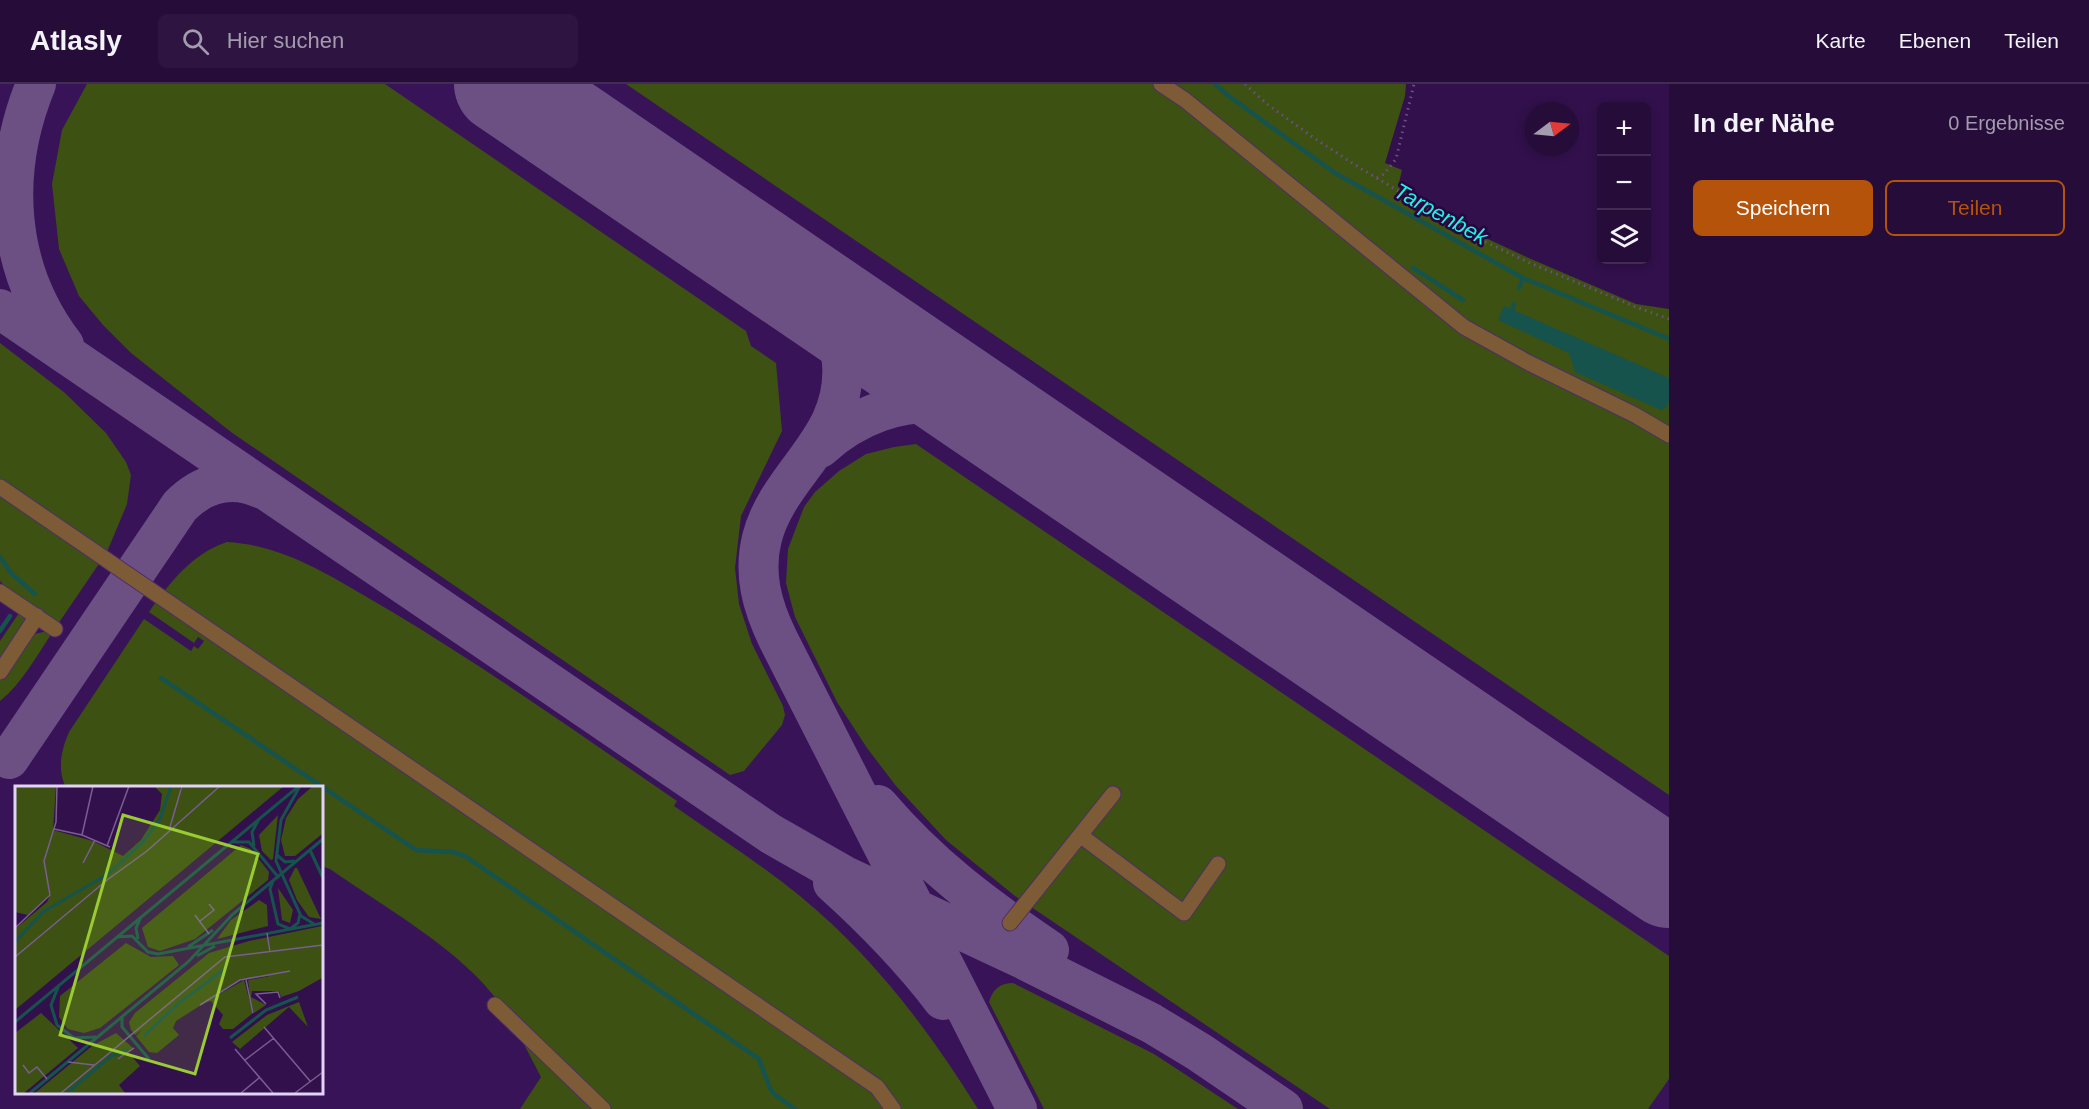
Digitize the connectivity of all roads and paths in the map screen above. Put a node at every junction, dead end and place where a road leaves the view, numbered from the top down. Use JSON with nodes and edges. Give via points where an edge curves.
{"nodes":[{"id":1,"x":1161,"y":84,"type":"edge"},
{"id":2,"x":1245,"y":84,"type":"edge"},
{"id":3,"x":1414,"y":84,"type":"edge"},
{"id":4,"x":1377,"y":178,"type":"junction"},
{"id":5,"x":1669,"y":319,"type":"edge"},
{"id":6,"x":1669,"y":435,"type":"edge"},
{"id":7,"x":0,"y":487,"type":"edge"},
{"id":8,"x":0,"y":592,"type":"edge"},
{"id":9,"x":37,"y":616,"type":"junction"},
{"id":10,"x":55,"y":629,"type":"dead end"},
{"id":11,"x":0,"y":672,"type":"edge"},
{"id":12,"x":1113,"y":794,"type":"dead end"},
{"id":13,"x":1080,"y":835,"type":"junction"},
{"id":14,"x":1218,"y":864,"type":"dead end"},
{"id":15,"x":1010,"y":923,"type":"dead end"},
{"id":16,"x":495,"y":1005,"type":"dead end"},
{"id":17,"x":603,"y":1109,"type":"edge"},
{"id":18,"x":894,"y":1109,"type":"edge"}],
"edges":[{"from":1,"to":6,"type":"lane","via":[[1464,327]]},
{"from":2,"to":4,"type":"path","via":[[1314,138]]},
{"from":3,"to":4,"type":"path","via":[[1396,159]]},
{"from":4,"to":5,"type":"path","via":[[1473,236]]},
{"from":7,"to":18,"type":"lane","via":[[877,1087]]},
{"from":8,"to":9,"type":"lane"},
{"from":9,"to":10,"type":"lane"},
{"from":9,"to":11,"type":"lane"},
{"from":12,"to":13,"type":"lane"},
{"from":13,"to":14,"type":"lane","via":[[1184,913]]},
{"from":13,"to":15,"type":"lane"},
{"from":16,"to":17,"type":"lane"}]}
